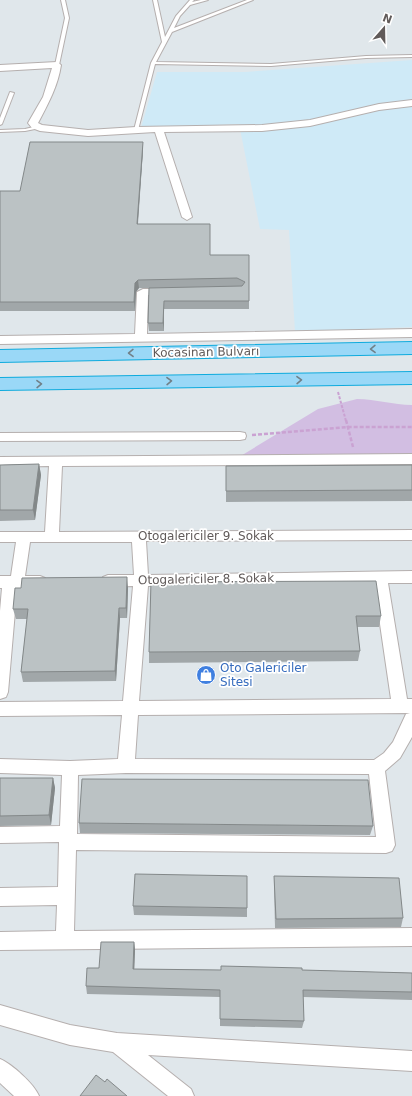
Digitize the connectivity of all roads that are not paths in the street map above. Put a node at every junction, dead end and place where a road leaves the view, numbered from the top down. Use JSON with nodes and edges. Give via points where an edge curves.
{"nodes":[{"id":1,"x":63,"y":0,"type":"edge"},
{"id":2,"x":155,"y":0,"type":"edge"},
{"id":3,"x":192,"y":0,"type":"edge"},
{"id":4,"x":206,"y":0,"type":"edge"},
{"id":5,"x":251,"y":0,"type":"edge"},
{"id":6,"x":188,"y":4,"type":"junction"},
{"id":7,"x":170,"y":31,"type":"junction"},
{"id":8,"x":164,"y":42,"type":"junction"},
{"id":9,"x":412,"y":56,"type":"edge"},
{"id":10,"x":153,"y":63,"type":"junction"},
{"id":11,"x":57,"y":65,"type":"junction"},
{"id":12,"x":0,"y":68,"type":"edge"},
{"id":13,"x":12,"y":93,"type":"dead end"},
{"id":14,"x":412,"y":103,"type":"edge"},
{"id":15,"x":0,"y":124,"type":"edge"},
{"id":16,"x":38,"y":127,"type":"junction"},
{"id":17,"x":136,"y":130,"type":"junction"},
{"id":18,"x":159,"y":130,"type":"junction"},
{"id":19,"x":0,"y":131,"type":"edge"},
{"id":20,"x":187,"y":217,"type":"dead end"},
{"id":21,"x":182,"y":292,"type":"edge"},
{"id":22,"x":412,"y":333,"type":"edge"},
{"id":23,"x":141,"y":338,"type":"junction"},
{"id":24,"x":0,"y":340,"type":"edge"},
{"id":25,"x":412,"y":348,"type":"edge"},
{"id":26,"x":0,"y":356,"type":"edge"},
{"id":27,"x":412,"y":378,"type":"edge"},
{"id":28,"x":0,"y":384,"type":"edge"},
{"id":29,"x":240,"y":436,"type":"road end"},
{"id":30,"x":0,"y":437,"type":"edge"},
{"id":31,"x":412,"y":459,"type":"edge"},
{"id":32,"x":56,"y":461,"type":"junction"},
{"id":33,"x":0,"y":462,"type":"edge"},
{"id":34,"x":412,"y":534,"type":"edge"},
{"id":35,"x":139,"y":536,"type":"junction"},
{"id":36,"x":0,"y":537,"type":"edge"},
{"id":37,"x":24,"y":537,"type":"junction"},
{"id":38,"x":52,"y":537,"type":"junction"},
{"id":39,"x":412,"y":576,"type":"edge"},
{"id":40,"x":380,"y":577,"type":"junction"},
{"id":41,"x":140,"y":580,"type":"junction"},
{"id":42,"x":56,"y":581,"type":"edge"},
{"id":43,"x":94,"y":581,"type":"edge"},
{"id":44,"x":9,"y":582,"type":"edge"},
{"id":45,"x":0,"y":692,"type":"edge"},
{"id":46,"x":406,"y":706,"type":"edge"},
{"id":47,"x":0,"y":709,"type":"edge"},
{"id":48,"x":130,"y":709,"type":"junction"},
{"id":49,"x":412,"y":719,"type":"edge"},
{"id":50,"x":0,"y":766,"type":"edge"},
{"id":51,"x":126,"y":766,"type":"junction"},
{"id":52,"x":376,"y":767,"type":"junction"},
{"id":53,"x":70,"y":768,"type":"junction"},
{"id":54,"x":0,"y":835,"type":"edge"},
{"id":55,"x":68,"y":838,"type":"junction"},
{"id":56,"x":66,"y":896,"type":"junction"},
{"id":57,"x":0,"y":897,"type":"edge"},
{"id":58,"x":412,"y":937,"type":"edge"},
{"id":59,"x":65,"y":940,"type":"junction"},
{"id":60,"x":0,"y":941,"type":"edge"},
{"id":61,"x":0,"y":1015,"type":"edge"},
{"id":62,"x":117,"y":1043,"type":"junction"},
{"id":63,"x":412,"y":1062,"type":"edge"},
{"id":64,"x":0,"y":1069,"type":"edge"},
{"id":65,"x":29,"y":1096,"type":"edge"},
{"id":66,"x":184,"y":1096,"type":"edge"}],
"edges":[{"from":1,"to":11,"type":"lane","via":[[67,18]]},
{"from":2,"to":8,"type":"lane"},
{"from":3,"to":6,"type":"lane"},
{"from":4,"to":6,"type":"lane"},
{"from":5,"to":7,"type":"lane"},
{"from":6,"to":7,"type":"lane"},
{"from":7,"to":8,"type":"lane"},
{"from":8,"to":10,"type":"lane"},
{"from":9,"to":10,"type":"lane","via":[[271,65]]},
{"from":10,"to":17,"type":"lane"},
{"from":11,"to":12,"type":"street"},
{"from":11,"to":16,"type":"street","via":[[47,97],[33,121]]},
{"from":13,"to":15,"type":"lane"},
{"from":14,"to":18,"type":"street","via":[[282,127]]},
{"from":16,"to":17,"type":"street","via":[[88,132]]},
{"from":16,"to":19,"type":"lane"},
{"from":17,"to":18,"type":"street"},
{"from":18,"to":20,"type":"street"},
{"from":21,"to":23,"type":"street","via":[[143,292]]},
{"from":22,"to":23,"type":"street"},
{"from":23,"to":24,"type":"street"},
{"from":25,"to":26,"type":"highway","name":"Kocasinan Bulvarı","one_way":true},
{"from":28,"to":27,"type":"highway","one_way":true},
{"from":29,"to":30,"type":"street"},
{"from":31,"to":32,"type":"street"},
{"from":32,"to":33,"type":"street"},
{"from":32,"to":38,"type":"street"},
{"from":34,"to":35,"type":"street","name":"Otogalericiler 9. Sokak"},
{"from":35,"to":38,"type":"street","name":"Otogalericiler 9. Sokak"},
{"from":35,"to":41,"type":"street"},
{"from":36,"to":37,"type":"street","name":"Otogalericiler 9. Sokak"},
{"from":37,"to":38,"type":"street","name":"Otogalericiler 9. Sokak"},
{"from":37,"to":44,"type":"street"},
{"from":39,"to":40,"type":"street","name":"Otogalericiler 8. Sokak"},
{"from":40,"to":41,"type":"street","name":"Otogalericiler 8. Sokak"},
{"from":40,"to":46,"type":"street"},
{"from":41,"to":43,"type":"street","name":"Otogalericiler 8. Sokak"},
{"from":41,"to":48,"type":"street"},
{"from":42,"to":44,"type":"street"},
{"from":44,"to":45,"type":"street"},
{"from":46,"to":48,"type":"street"},
{"from":47,"to":48,"type":"street"},
{"from":48,"to":51,"type":"street"},
{"from":49,"to":52,"type":"street","via":[[398,750],[385,763]]},
{"from":50,"to":53,"type":"street"},
{"from":51,"to":52,"type":"street"},
{"from":51,"to":53,"type":"street"},
{"from":52,"to":55,"type":"street","via":[[386,844]]},
{"from":53,"to":55,"type":"street"},
{"from":54,"to":55,"type":"street"},
{"from":55,"to":56,"type":"street"},
{"from":56,"to":57,"type":"street"},
{"from":56,"to":59,"type":"street"},
{"from":58,"to":59,"type":"street"},
{"from":59,"to":60,"type":"street"},
{"from":61,"to":62,"type":"street","via":[[70,1035]]},
{"from":62,"to":63,"type":"street"},
{"from":62,"to":66,"type":"street"},
{"from":64,"to":65,"type":"street"}]}
